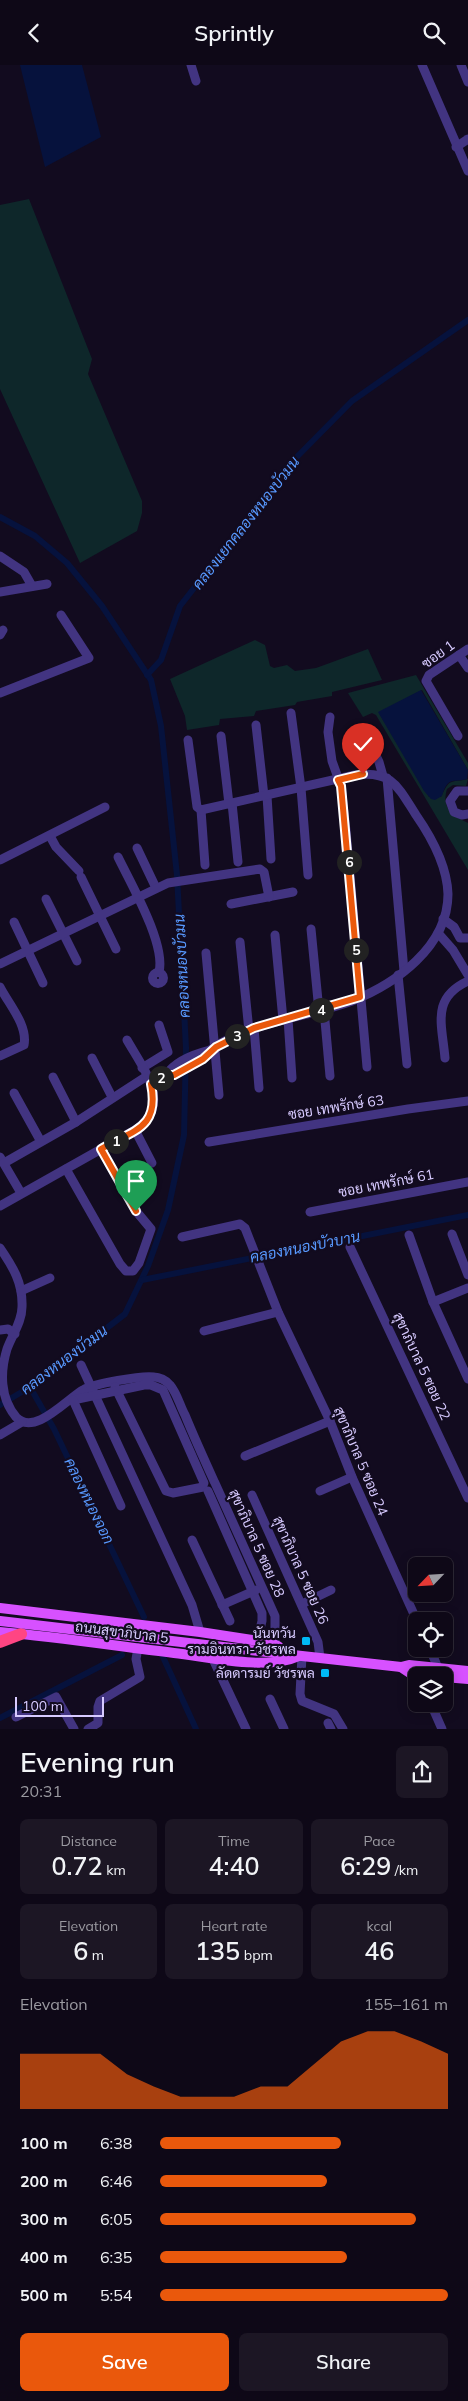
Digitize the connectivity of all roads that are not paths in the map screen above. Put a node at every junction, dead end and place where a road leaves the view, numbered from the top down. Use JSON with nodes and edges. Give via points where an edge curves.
{"nodes":[{"id":1,"x":192,"y":65,"type":"edge"},
{"id":2,"x":422,"y":65,"type":"edge"},
{"id":3,"x":460,"y":65,"type":"edge"},
{"id":4,"x":196,"y":81,"type":"dead end"},
{"id":5,"x":468,"y":82,"type":"edge"},
{"id":6,"x":468,"y":139,"type":"edge"},
{"id":7,"x":456,"y":147,"type":"junction"},
{"id":8,"x":468,"y":171,"type":"edge"},
{"id":9,"x":0,"y":556,"type":"edge"},
{"id":10,"x":47,"y":584,"type":"dead end"},
{"id":11,"x":32,"y":587,"type":"junction"},
{"id":12,"x":0,"y":591,"type":"edge"},
{"id":13,"x":61,"y":615,"type":"dead end"},
{"id":14,"x":468,"y":649,"type":"edge"},
{"id":15,"x":459,"y":655,"type":"junction"},
{"id":16,"x":468,"y":668,"type":"edge"},
{"id":17,"x":0,"y":693,"type":"edge"},
{"id":18,"x":291,"y":713,"type":"dead end"},
{"id":19,"x":330,"y":717,"type":"dead end"},
{"id":20,"x":256,"y":725,"type":"dead end"},
{"id":21,"x":366,"y":735,"type":"dead end"},
{"id":22,"x":222,"y":736,"type":"dead end"},
{"id":23,"x":458,"y":736,"type":"dead end"},
{"id":24,"x":188,"y":740,"type":"dead end"},
{"id":25,"x":385,"y":777,"type":"junction"},
{"id":26,"x":338,"y":780,"type":"junction"},
{"id":27,"x":301,"y":788,"type":"junction"},
{"id":28,"x":467,"y":790,"type":"edge"},
{"id":29,"x":266,"y":796,"type":"junction"},
{"id":30,"x":230,"y":804,"type":"junction"},
{"id":31,"x":105,"y":807,"type":"dead end"},
{"id":32,"x":201,"y":810,"type":"junction"},
{"id":33,"x":468,"y":814,"type":"edge"},
{"id":34,"x":50,"y":836,"type":"junction"},
{"id":35,"x":137,"y":848,"type":"dead end"},
{"id":36,"x":118,"y":857,"type":"dead end"},
{"id":37,"x":271,"y":859,"type":"dead end"},
{"id":38,"x":0,"y":860,"type":"edge"},
{"id":39,"x":238,"y":862,"type":"dead end"},
{"id":40,"x":205,"y":865,"type":"dead end"},
{"id":41,"x":308,"y":875,"type":"dead end"},
{"id":42,"x":156,"y":889,"type":"junction"},
{"id":43,"x":293,"y":892,"type":"dead end"},
{"id":44,"x":269,"y":897,"type":"junction"},
{"id":45,"x":138,"y":898,"type":"junction"},
{"id":46,"x":46,"y":899,"type":"dead end"},
{"id":47,"x":231,"y":904,"type":"dead end"},
{"id":48,"x":101,"y":916,"type":"junction"},
{"id":49,"x":443,"y":919,"type":"junction"},
{"id":50,"x":14,"y":922,"type":"dead end"},
{"id":51,"x":311,"y":929,"type":"dead end"},
{"id":52,"x":438,"y":933,"type":"junction"},
{"id":53,"x":63,"y":934,"type":"junction"},
{"id":54,"x":275,"y":935,"type":"dead end"},
{"id":55,"x":468,"y":938,"type":"edge"},
{"id":56,"x":240,"y":943,"type":"dead end"},
{"id":57,"x":116,"y":949,"type":"dead end"},
{"id":58,"x":28,"y":951,"type":"junction"},
{"id":59,"x":206,"y":953,"type":"dead end"},
{"id":60,"x":77,"y":961,"type":"dead end"},
{"id":61,"x":0,"y":965,"type":"edge"},
{"id":62,"x":159,"y":972,"type":"dead end"},
{"id":63,"x":401,"y":973,"type":"junction"},
{"id":64,"x":468,"y":975,"type":"edge"},
{"id":65,"x":468,"y":981,"type":"edge"},
{"id":66,"x":43,"y":983,"type":"dead end"},
{"id":67,"x":0,"y":987,"type":"edge"},
{"id":68,"x":360,"y":997,"type":"junction"},
{"id":69,"x":322,"y":1010,"type":"junction"},
{"id":70,"x":286,"y":1019,"type":"junction"},
{"id":71,"x":159,"y":1025,"type":"dead end"},
{"id":72,"x":252,"y":1030,"type":"junction"},
{"id":73,"x":127,"y":1040,"type":"dead end"},
{"id":74,"x":213,"y":1049,"type":"junction"},
{"id":75,"x":0,"y":1056,"type":"edge"},
{"id":76,"x":92,"y":1058,"type":"dead end"},
{"id":77,"x":445,"y":1058,"type":"dead end"},
{"id":78,"x":407,"y":1064,"type":"dead end"},
{"id":79,"x":367,"y":1067,"type":"dead end"},
{"id":80,"x":330,"y":1075,"type":"dead end"},
{"id":81,"x":147,"y":1076,"type":"junction"},
{"id":82,"x":53,"y":1077,"type":"dead end"},
{"id":83,"x":292,"y":1078,"type":"dead end"},
{"id":84,"x":259,"y":1088,"type":"dead end"},
{"id":85,"x":14,"y":1093,"type":"dead end"},
{"id":86,"x":219,"y":1095,"type":"dead end"},
{"id":87,"x":112,"y":1097,"type":"junction"},
{"id":88,"x":468,"y":1101,"type":"edge"},
{"id":89,"x":76,"y":1121,"type":"junction"},
{"id":90,"x":135,"y":1130,"type":"junction"},
{"id":91,"x":40,"y":1140,"type":"junction"},
{"id":92,"x":209,"y":1142,"type":"dead end"},
{"id":93,"x":101,"y":1149,"type":"junction"},
{"id":94,"x":2,"y":1160,"type":"edge"},
{"id":95,"x":152,"y":1163,"type":"dead end"},
{"id":96,"x":66,"y":1169,"type":"junction"},
{"id":97,"x":468,"y":1182,"type":"edge"},
{"id":98,"x":21,"y":1193,"type":"junction"},
{"id":99,"x":0,"y":1206,"type":"edge"},
{"id":100,"x":310,"y":1212,"type":"dead end"},
{"id":101,"x":452,"y":1234,"type":"dead end"},
{"id":102,"x":409,"y":1235,"type":"dead end"},
{"id":103,"x":182,"y":1237,"type":"dead end"},
{"id":104,"x":350,"y":1247,"type":"dead end"},
{"id":105,"x":0,"y":1248,"type":"edge"},
{"id":106,"x":468,"y":1275,"type":"edge"},
{"id":107,"x":50,"y":1278,"type":"dead end"},
{"id":108,"x":468,"y":1288,"type":"edge"},
{"id":109,"x":21,"y":1291,"type":"junction"},
{"id":110,"x":433,"y":1302,"type":"junction"},
{"id":111,"x":278,"y":1312,"type":"junction"},
{"id":112,"x":0,"y":1330,"type":"edge"},
{"id":113,"x":204,"y":1331,"type":"dead end"},
{"id":114,"x":15,"y":1334,"type":"junction"},
{"id":115,"x":4,"y":1346,"type":"edge"},
{"id":116,"x":81,"y":1365,"type":"dead end"},
{"id":117,"x":468,"y":1379,"type":"edge"},
{"id":118,"x":115,"y":1386,"type":"junction"},
{"id":119,"x":89,"y":1393,"type":"junction"},
{"id":120,"x":73,"y":1400,"type":"junction"},
{"id":121,"x":174,"y":1402,"type":"junction"},
{"id":122,"x":330,"y":1421,"type":"junction"},
{"id":123,"x":22,"y":1422,"type":"junction"},
{"id":124,"x":0,"y":1435,"type":"edge"},
{"id":125,"x":245,"y":1456,"type":"dead end"},
{"id":126,"x":352,"y":1477,"type":"junction"},
{"id":127,"x":214,"y":1482,"type":"junction"},
{"id":128,"x":205,"y":1487,"type":"junction"},
{"id":129,"x":320,"y":1491,"type":"dead end"},
{"id":130,"x":252,"y":1495,"type":"dead end"},
{"id":131,"x":468,"y":1498,"type":"edge"},
{"id":132,"x":122,"y":1506,"type":"dead end"},
{"id":133,"x":192,"y":1539,"type":"dead end"},
{"id":134,"x":262,"y":1588,"type":"junction"},
{"id":135,"x":331,"y":1590,"type":"dead end"},
{"id":136,"x":251,"y":1591,"type":"junction"},
{"id":137,"x":302,"y":1604,"type":"junction"},
{"id":138,"x":222,"y":1605,"type":"junction"},
{"id":139,"x":0,"y":1608,"type":"edge"},
{"id":140,"x":21,"y":1610,"type":"junction"},
{"id":141,"x":413,"y":1612,"type":"edge"},
{"id":142,"x":0,"y":1621,"type":"edge"},
{"id":143,"x":230,"y":1621,"type":"dead end"},
{"id":144,"x":0,"y":1631,"type":"edge"},
{"id":145,"x":200,"y":1632,"type":"junction"},
{"id":146,"x":21,"y":1634,"type":"junction"},
{"id":147,"x":257,"y":1641,"type":"junction"},
{"id":148,"x":0,"y":1642,"type":"edge"},
{"id":149,"x":138,"y":1648,"type":"junction"},
{"id":150,"x":279,"y":1651,"type":"junction"},
{"id":151,"x":300,"y":1656,"type":"junction"},
{"id":152,"x":212,"y":1657,"type":"junction"},
{"id":153,"x":320,"y":1658,"type":"junction"},
{"id":154,"x":402,"y":1667,"type":"junction"},
{"id":155,"x":416,"y":1667,"type":"edge"},
{"id":156,"x":468,"y":1671,"type":"edge"},
{"id":157,"x":408,"y":1672,"type":"edge"},
{"id":158,"x":453,"y":1673,"type":"edge"},
{"id":159,"x":453,"y":1676,"type":"edge"},
{"id":160,"x":468,"y":1679,"type":"edge"},
{"id":161,"x":270,"y":1699,"type":"dead end"},
{"id":162,"x":435,"y":1712,"type":"edge"},
{"id":163,"x":16,"y":1717,"type":"dead end"},
{"id":164,"x":74,"y":1729,"type":"edge"},
{"id":165,"x":88,"y":1729,"type":"edge"},
{"id":166,"x":246,"y":1729,"type":"edge"},
{"id":167,"x":284,"y":1729,"type":"edge"},
{"id":168,"x":343,"y":1729,"type":"edge"},
{"id":169,"x":442,"y":1729,"type":"edge"}],
"edges":[{"from":1,"to":4,"type":"street"},
{"from":2,"to":7,"type":"street"},
{"from":3,"to":5,"type":"street"},
{"from":6,"to":7,"type":"street"},
{"from":7,"to":8,"type":"street"},
{"from":9,"to":11,"type":"street","via":[[24,572]]},
{"from":10,"to":11,"type":"street"},
{"from":11,"to":12,"type":"street"},
{"from":13,"to":17,"type":"street","via":[[89,659]]},
{"from":14,"to":15,"type":"street","name":"ซอย 1"},
{"from":15,"to":16,"type":"street"},
{"from":15,"to":23,"type":"street","name":"ซอย 1","via":[[429,675],[426,681]]},
{"from":18,"to":27,"type":"street"},
{"from":19,"to":26,"type":"street","via":[[328,732]]},
{"from":20,"to":29,"type":"street"},
{"from":21,"to":25,"type":"street"},
{"from":22,"to":30,"type":"street"},
{"from":24,"to":32,"type":"street","via":[[197,807]]},
{"from":25,"to":26,"type":"street","via":[[370,773]]},
{"from":25,"to":49,"type":"street","via":[[402,793],[439,855],[448,895]]},
{"from":25,"to":63,"type":"street"},
{"from":26,"to":27,"type":"street"},
{"from":26,"to":68,"type":"street","via":[[346,831]]},
{"from":27,"to":29,"type":"street"},
{"from":27,"to":41,"type":"street"},
{"from":28,"to":33,"type":"street","via":[[454,793],[450,805],[458,814]]},
{"from":29,"to":30,"type":"street"},
{"from":29,"to":37,"type":"street"},
{"from":30,"to":32,"type":"street"},
{"from":30,"to":39,"type":"street"},
{"from":31,"to":34,"type":"street"},
{"from":32,"to":40,"type":"street"},
{"from":34,"to":38,"type":"street"},
{"from":34,"to":48,"type":"street","via":[[80,874]]},
{"from":35,"to":42,"type":"street"},
{"from":36,"to":45,"type":"street"},
{"from":42,"to":44,"type":"street","via":[[172,883],[263,869]]},
{"from":42,"to":45,"type":"street"},
{"from":43,"to":44,"type":"street"},
{"from":44,"to":47,"type":"street"},
{"from":45,"to":48,"type":"street"},
{"from":45,"to":62,"type":"street","via":[[153,931]]},
{"from":46,"to":53,"type":"street"},
{"from":48,"to":53,"type":"street"},
{"from":48,"to":57,"type":"street"},
{"from":49,"to":52,"type":"street"},
{"from":49,"to":55,"type":"street","via":[[454,927],[460,938]]},
{"from":50,"to":58,"type":"street"},
{"from":51,"to":69,"type":"street"},
{"from":52,"to":63,"type":"street","via":[[417,961]]},
{"from":52,"to":64,"type":"street"},
{"from":53,"to":58,"type":"street"},
{"from":53,"to":60,"type":"street"},
{"from":54,"to":70,"type":"street"},
{"from":56,"to":72,"type":"street"},
{"from":58,"to":61,"type":"street"},
{"from":58,"to":66,"type":"street"},
{"from":59,"to":74,"type":"street"},
{"from":63,"to":68,"type":"street"},
{"from":63,"to":78,"type":"street"},
{"from":65,"to":77,"type":"street","via":[[450,991],[442,1005]]},
{"from":67,"to":75,"type":"street","via":[[10,1001],[25,1038],[24,1045]]},
{"from":68,"to":69,"type":"street"},
{"from":68,"to":79,"type":"street"},
{"from":69,"to":70,"type":"street"},
{"from":69,"to":80,"type":"street"},
{"from":70,"to":72,"type":"street"},
{"from":70,"to":83,"type":"street"},
{"from":71,"to":81,"type":"street","via":[[168,1052]]},
{"from":72,"to":74,"type":"street"},
{"from":72,"to":84,"type":"street"},
{"from":73,"to":81,"type":"street"},
{"from":74,"to":81,"type":"street","via":[[166,1075]]},
{"from":74,"to":86,"type":"street"},
{"from":76,"to":87,"type":"street"},
{"from":81,"to":87,"type":"street"},
{"from":81,"to":90,"type":"street","via":[[154,1098],[152,1114]]},
{"from":82,"to":89,"type":"street"},
{"from":85,"to":91,"type":"street"},
{"from":87,"to":89,"type":"street"},
{"from":88,"to":92,"type":"street","name":"ซอย เทพรักษ์ 63"},
{"from":89,"to":91,"type":"street"},
{"from":90,"to":93,"type":"street"},
{"from":90,"to":95,"type":"street"},
{"from":91,"to":94,"type":"street"},
{"from":93,"to":96,"type":"street"},
{"from":93,"to":96,"type":"street","via":[[136,1211],[151,1229],[133,1271],[128,1272],[120,1265]]},
{"from":94,"to":98,"type":"street"},
{"from":96,"to":98,"type":"street"},
{"from":97,"to":100,"type":"street","name":"ซอย เทพรักษ์ 61"},
{"from":98,"to":99,"type":"street"},
{"from":101,"to":106,"type":"street"},
{"from":102,"to":110,"type":"street"},
{"from":103,"to":111,"type":"street","name":"สุขาภิบาล 5 ซอย 24","via":[[240,1225],[245,1228]]},
{"from":104,"to":131,"type":"street","name":"สุขาภิบาล 5 ซอย 22"},
{"from":105,"to":109,"type":"street","via":[[17,1274]]},
{"from":107,"to":109,"type":"street"},
{"from":108,"to":110,"type":"street"},
{"from":109,"to":114,"type":"street","via":[[23,1309]]},
{"from":110,"to":117,"type":"street"},
{"from":111,"to":113,"type":"street"},
{"from":111,"to":122,"type":"street","name":"สุขาภิบาล 5 ซอย 24"},
{"from":112,"to":114,"type":"street","via":[[8,1329]]},
{"from":114,"to":115,"type":"street"},
{"from":115,"to":123,"type":"street","via":[[3,1397]]},
{"from":116,"to":119,"type":"street"},
{"from":118,"to":119,"type":"street"},
{"from":118,"to":121,"type":"street","via":[[155,1377],[170,1385]]},
{"from":118,"to":128,"type":"street","via":[[166,1491],[173,1493]]},
{"from":119,"to":120,"type":"street"},
{"from":119,"to":145,"type":"street","via":[[192,1605]]},
{"from":120,"to":123,"type":"street","via":[[33,1423]]},
{"from":120,"to":132,"type":"street"},
{"from":121,"to":127,"type":"street","name":"สุขาภิบาล 5 ซอย 28"},
{"from":121,"to":128,"type":"street","name":"สุขาภิบาล 5 ซอย 28"},
{"from":122,"to":125,"type":"street"},
{"from":122,"to":126,"type":"street","name":"สุขาภิบาล 5 ซอย 24"},
{"from":123,"to":124,"type":"street"},
{"from":126,"to":129,"type":"street"},
{"from":126,"to":141,"type":"street","name":"สุขาภิบาล 5 ซอย 24"},
{"from":127,"to":128,"type":"street","via":[[208,1479]]},
{"from":127,"to":134,"type":"street","name":"สุขาภิบาล 5 ซอย 28"},
{"from":128,"to":136,"type":"street","name":"สุขาภิบาล 5 ซอย 28"},
{"from":130,"to":137,"type":"street","name":"สุขาภิบาล 5 ซอย 26"},
{"from":133,"to":138,"type":"street"},
{"from":134,"to":136,"type":"street"},
{"from":134,"to":150,"type":"street","name":"สุขาภิบาล 5 ซอย 28","via":[[275,1616]]},
{"from":135,"to":137,"type":"street"},
{"from":136,"to":138,"type":"street"},
{"from":136,"to":147,"type":"street","name":"สุขาภิบาล 5 ซอย 28","via":[[262,1617]]},
{"from":137,"to":153,"type":"street","name":"สุขาภิบาล 5 ซอย 26","via":[[318,1642]]},
{"from":138,"to":143,"type":"street"},
{"from":139,"to":140,"type":"main road","name":"ถนนสุขาภิบาล 5"},
{"from":140,"to":145,"type":"main road","name":"ถนนสุขาภิบาล 5"},
{"from":140,"to":146,"type":"main road","via":[[14,1621]]},
{"from":142,"to":150,"type":"main road","name":"ถนนสุขาภิบาล 5","bridge":true},
{"from":144,"to":146,"type":"main road","name":"ถนนสุขาภิบาล 5"},
{"from":145,"to":147,"type":"main road","name":"ถนนสุขาภิบาล 5"},
{"from":146,"to":148,"type":"highway"},
{"from":146,"to":149,"type":"main road","name":"ถนนสุขาภิบาล 5"},
{"from":147,"to":150,"type":"main road","name":"ถนนสุขาภิบาล 5"},
{"from":149,"to":152,"type":"main road","name":"ถนนสุขาภิบาล 5"},
{"from":149,"to":165,"type":"street","via":[[136,1659],[140,1677],[100,1701],[98,1723]]},
{"from":150,"to":151,"type":"main road","name":"ถนนสุขาภิบาล 5"},
{"from":151,"to":152,"type":"main road","name":"ถนนสุขาภิบาล 5","via":[[277,1663]]},
{"from":151,"to":153,"type":"main road","name":"ถนนสุขาภิบาล 5"},
{"from":151,"to":168,"type":"street","via":[[302,1701],[334,1714]]},
{"from":152,"to":166,"type":"street"},
{"from":153,"to":154,"type":"main road","name":"ถนนสุขาภิบาล 5"},
{"from":154,"to":155,"type":"main road","name":"ถนนสุขาภิบาล 5"},
{"from":154,"to":157,"type":"main road","name":"ถนนสุขาภิบาล 5"},
{"from":156,"to":158,"type":"main road","name":"ถนนสุขาภิบาล 5"},
{"from":159,"to":160,"type":"main road","name":"ถนนสุขาภิบาล 5"},
{"from":161,"to":167,"type":"street"},
{"from":162,"to":169,"type":"street"},
{"from":163,"to":164,"type":"street","via":[[56,1697]]}]}
